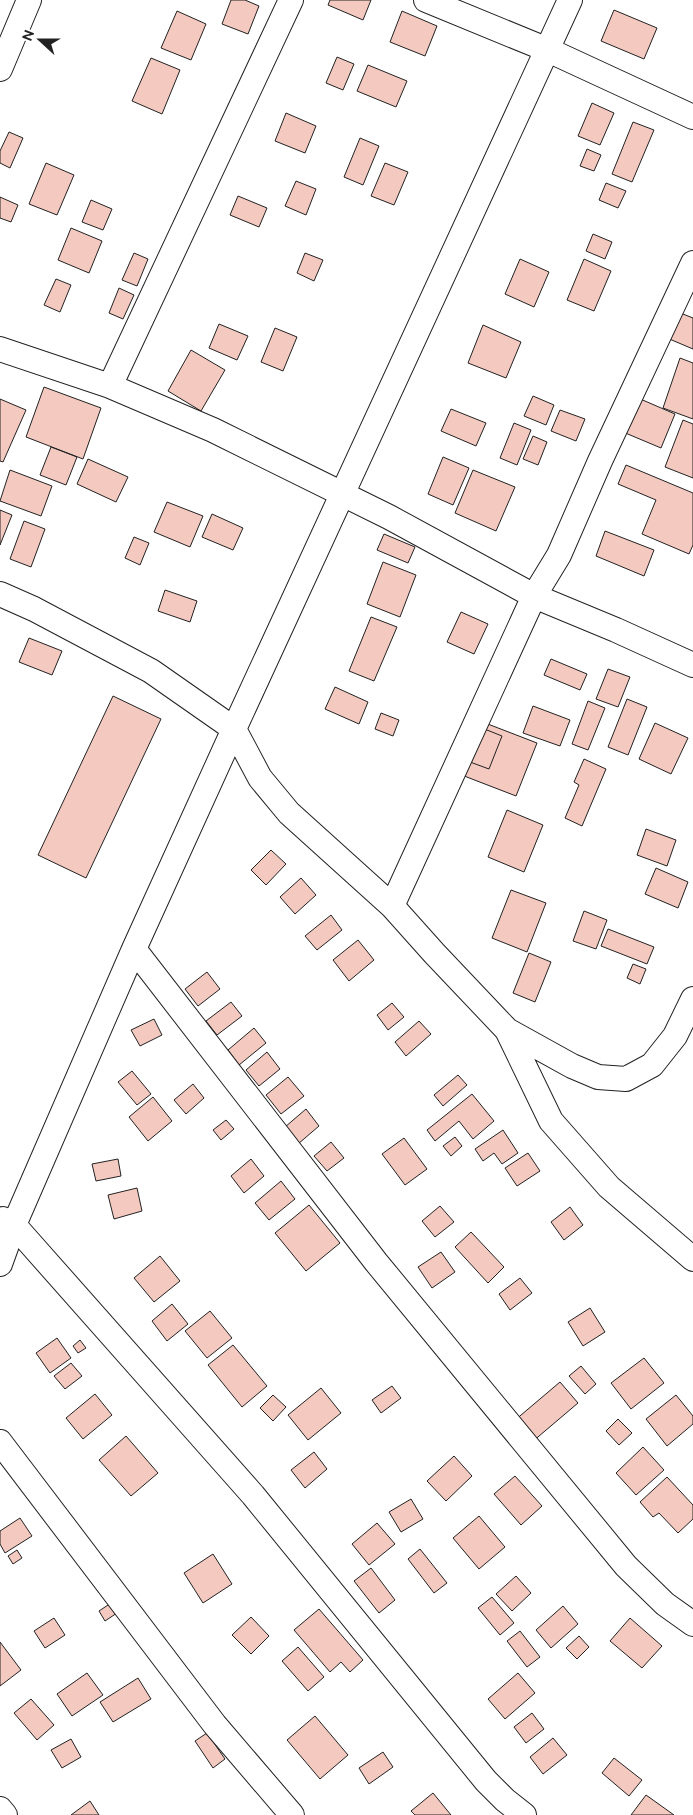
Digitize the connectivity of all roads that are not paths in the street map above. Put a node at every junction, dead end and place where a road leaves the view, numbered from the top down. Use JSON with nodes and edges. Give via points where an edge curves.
{"nodes":[{"id":1,"x":29,"y":0,"type":"edge"},
{"id":2,"x":291,"y":0,"type":"edge"},
{"id":3,"x":426,"y":0,"type":"edge"},
{"id":4,"x":570,"y":0,"type":"edge"},
{"id":5,"x":548,"y":50,"type":"junction"},
{"id":6,"x":0,"y":69,"type":"edge"},
{"id":7,"x":693,"y":116,"type":"edge"},
{"id":8,"x":693,"y":263,"type":"edge"},
{"id":9,"x":0,"y":349,"type":"edge"},
{"id":10,"x":110,"y":386,"type":"junction"},
{"id":11,"x":342,"y":493,"type":"junction"},
{"id":12,"x":0,"y":594,"type":"edge"},
{"id":13,"x":534,"y":596,"type":"junction"},
{"id":14,"x":693,"y":665,"type":"edge"},
{"id":15,"x":234,"y":729,"type":"junction"},
{"id":16,"x":392,"y":906,"type":"junction"},
{"id":17,"x":134,"y":950,"type":"junction"},
{"id":18,"x":693,"y":999,"type":"edge"},
{"id":19,"x":507,"y":1030,"type":"junction"},
{"id":20,"x":7,"y":1221,"type":"edge"},
{"id":21,"x":693,"y":1259,"type":"edge"},
{"id":22,"x":0,"y":1264,"type":"edge"},
{"id":23,"x":0,"y":1442,"type":"edge"},
{"id":24,"x":693,"y":1624,"type":"edge"},
{"id":25,"x":0,"y":1809,"type":"edge"},
{"id":26,"x":5,"y":1815,"type":"edge"},
{"id":27,"x":292,"y":1815,"type":"edge"},
{"id":28,"x":524,"y":1815,"type":"edge"}],
"edges":[{"from":1,"to":6,"type":"street"},
{"from":2,"to":10,"type":"street"},
{"from":3,"to":5,"type":"street"},
{"from":4,"to":5,"type":"street"},
{"from":5,"to":7,"type":"street"},
{"from":5,"to":11,"type":"street"},
{"from":8,"to":13,"type":"street","via":[[559,555]]},
{"from":9,"to":10,"type":"street"},
{"from":10,"to":11,"type":"street","via":[[213,430]]},
{"from":11,"to":13,"type":"street"},
{"from":11,"to":15,"type":"street"},
{"from":12,"to":15,"type":"street","via":[[34,608],[152,671]]},
{"from":13,"to":14,"type":"street"},
{"from":13,"to":16,"type":"street"},
{"from":15,"to":16,"type":"street","via":[[260,778],[289,814]]},
{"from":15,"to":17,"type":"street"},
{"from":16,"to":19,"type":"street"},
{"from":17,"to":20,"type":"street"},
{"from":17,"to":24,"type":"street","via":[[376,1262],[620,1558],[665,1604]]},
{"from":18,"to":19,"type":"street","via":[[674,1036],[652,1065],[626,1079],[598,1077]]},
{"from":19,"to":21,"type":"street","via":[[551,1121],[608,1187]]},
{"from":20,"to":22,"type":"street"},
{"from":20,"to":28,"type":"street","via":[[254,1495],[486,1781]]},
{"from":23,"to":27,"type":"street","via":[[216,1725]]},
{"from":25,"to":26,"type":"street"}]}
